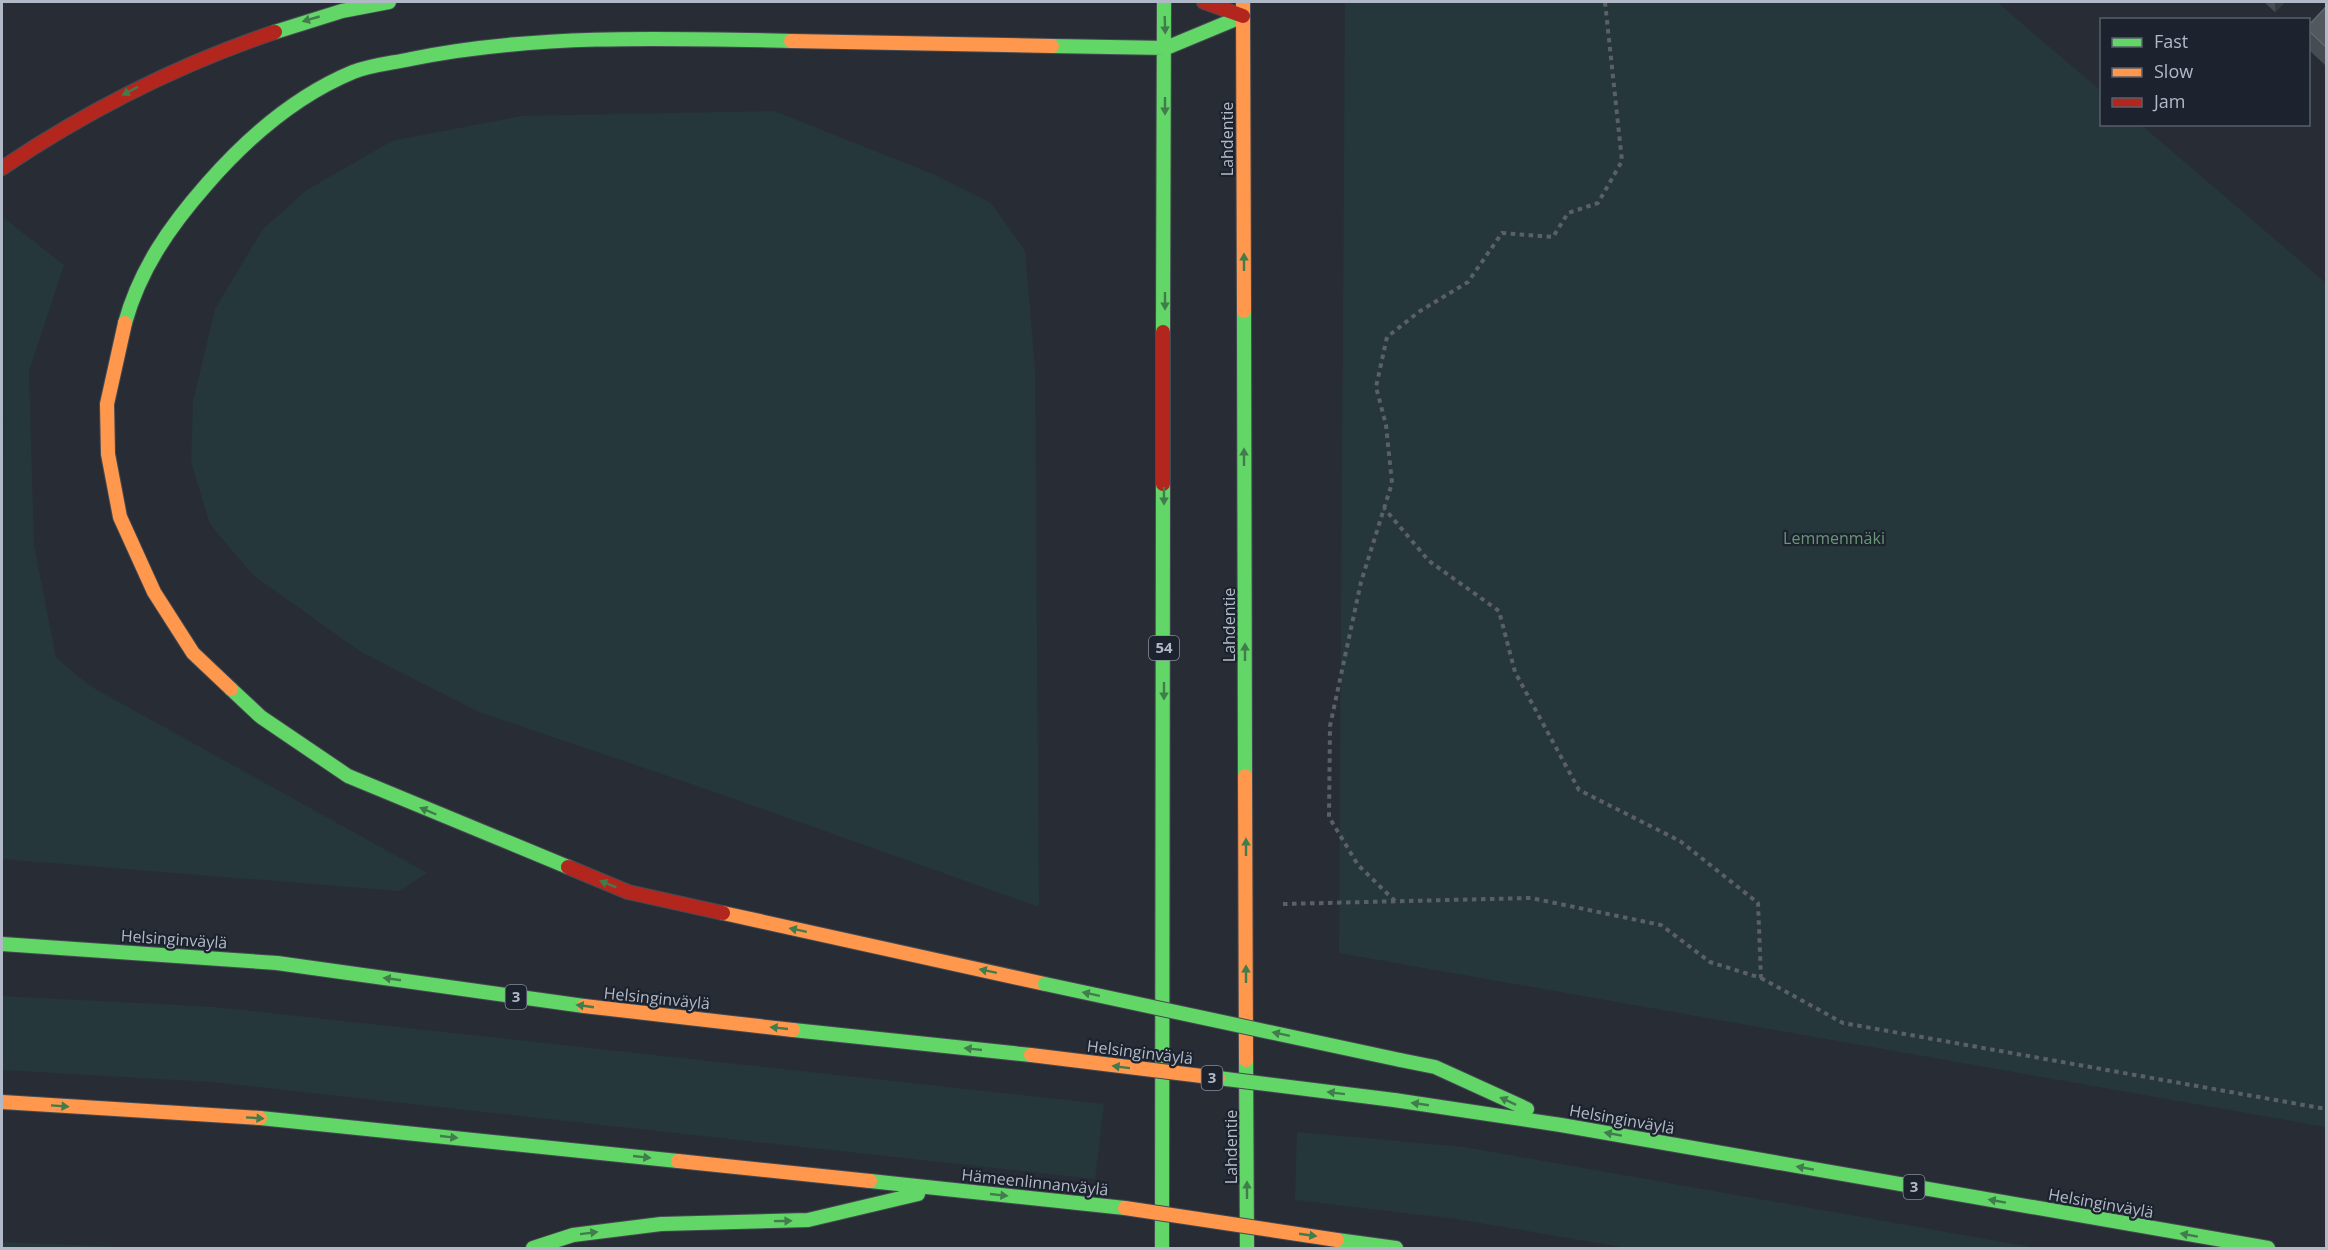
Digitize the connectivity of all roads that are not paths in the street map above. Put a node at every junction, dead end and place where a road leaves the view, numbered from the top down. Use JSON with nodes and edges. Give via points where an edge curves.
{"nodes":[{"id":1,"x":389,"y":2,"type":"edge"},
{"id":2,"x":1164,"y":2,"type":"edge"},
{"id":3,"x":1204,"y":2,"type":"edge"},
{"id":4,"x":1243,"y":2,"type":"edge"},
{"id":5,"x":1243,"y":16,"type":"junction"},
{"id":6,"x":1166,"y":48,"type":"junction"},
{"id":7,"x":2,"y":168,"type":"edge"},
{"id":8,"x":2,"y":944,"type":"edge"},
{"id":9,"x":2,"y":1102,"type":"edge"},
{"id":10,"x":1561,"y":1125,"type":"junction"},
{"id":11,"x":941,"y":1189,"type":"junction"},
{"id":12,"x":532,"y":1248,"type":"edge"},
{"id":13,"x":1162,"y":1248,"type":"edge"},
{"id":14,"x":1247,"y":1248,"type":"edge"},
{"id":15,"x":1396,"y":1248,"type":"edge"},
{"id":16,"x":2268,"y":1248,"type":"edge"}],
"edges":[{"from":1,"to":7,"type":"main road","one_way":true,"via":[[308,20],[216,52],[139,86],[54,132]]},
{"from":2,"to":6,"type":"main road","number":"54","one_way":true},
{"from":3,"to":5,"type":"main road"},
{"from":4,"to":5,"type":"main road","name":"Lahdentie"},
{"from":5,"to":6,"type":"main road"},
{"from":14,"to":5,"type":"main road","name":"Lahdentie","one_way":true},
{"from":10,"to":6,"type":"main road","one_way":true,"bridge":true,"via":[[1435,1067],[628,892],[348,776],[261,717],[193,653],[154,592],[120,517],[108,454],[107,404],[131,302],[159,243],[233,154],[287,108],[356,71],[464,48],[659,38]]},
{"from":6,"to":13,"type":"main road","number":"54","one_way":true},
{"from":10,"to":8,"type":"main road","name":"Helsinginväylä","number":"3","one_way":true,"bridge":true,"via":[[1031,1055],[618,1011],[277,963]]},
{"from":9,"to":11,"type":"main road","one_way":true,"via":[[294,1120]]},
{"from":16,"to":10,"type":"main road","name":"Helsinginväylä","number":"3","one_way":true},
{"from":12,"to":11,"type":"main road","one_way":true,"via":[[573,1235],[661,1224],[808,1220]]},
{"from":11,"to":15,"type":"main road","name":"Hämeenlinnanväylä","one_way":true,"bridge":true,"via":[[1125,1208]]}]}
